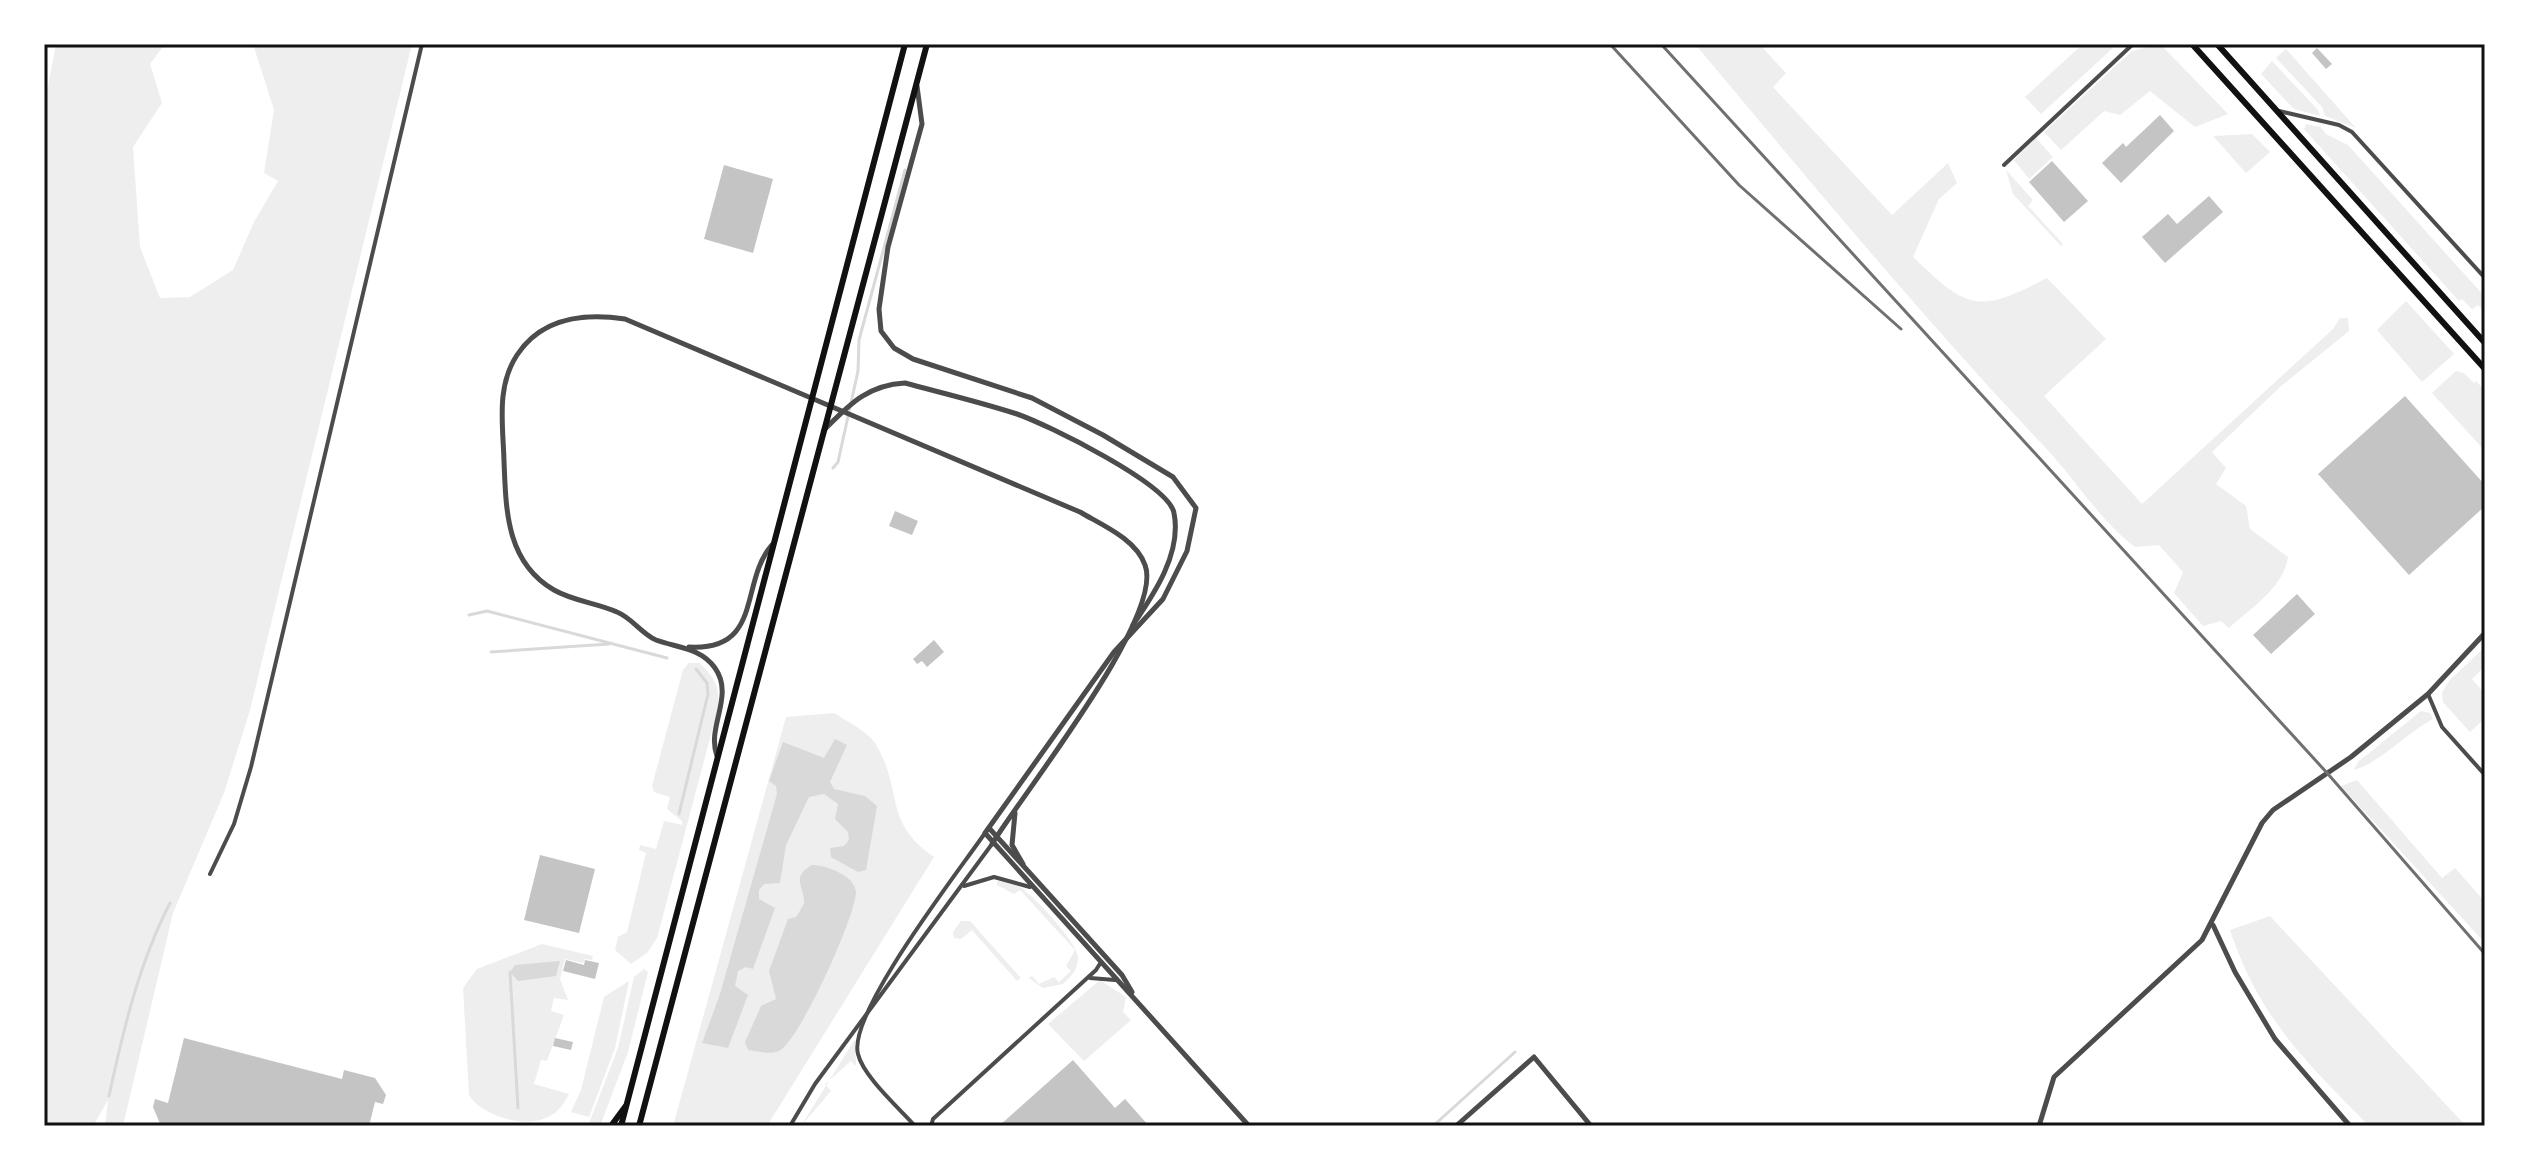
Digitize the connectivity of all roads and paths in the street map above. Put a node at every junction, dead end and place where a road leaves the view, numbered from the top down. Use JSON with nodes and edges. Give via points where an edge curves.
{"nodes":[{"id":1,"x":422,"y":44,"type":"edge"},
{"id":2,"x":905,"y":44,"type":"edge"},
{"id":3,"x":927,"y":44,"type":"edge"},
{"id":4,"x":2133,"y":44,"type":"edge"},
{"id":5,"x":2192,"y":44,"type":"edge"},
{"id":6,"x":2217,"y":44,"type":"edge"},
{"id":7,"x":916,"y":80,"type":"junction"},
{"id":8,"x":2277,"y":111,"type":"junction"},
{"id":9,"x":2004,"y":165,"type":"dead end"},
{"id":10,"x":2338,"y":179,"type":"junction"},
{"id":11,"x":2324,"y":190,"type":"junction"},
{"id":12,"x":2485,"y":278,"type":"edge"},
{"id":13,"x":2485,"y":343,"type":"edge"},
{"id":14,"x":2485,"y":369,"type":"edge"},
{"id":15,"x":823,"y":431,"type":"junction"},
{"id":16,"x":772,"y":545,"type":"junction"},
{"id":17,"x":2485,"y":633,"type":"edge"},
{"id":18,"x":1124,"y":640,"type":"junction"},
{"id":19,"x":680,"y":646,"type":"junction"},
{"id":20,"x":2428,"y":694,"type":"junction"},
{"id":21,"x":717,"y":756,"type":"junction"},
{"id":22,"x":2485,"y":775,"type":"edge"},
{"id":23,"x":1016,"y":807,"type":"junction"},
{"id":24,"x":987,"y":830,"type":"junction"},
{"id":25,"x":994,"y":840,"type":"junction"},
{"id":26,"x":1027,"y":872,"type":"junction"},
{"id":27,"x":210,"y":874,"type":"dead end"},
{"id":28,"x":962,"y":886,"type":"junction"},
{"id":29,"x":1030,"y":887,"type":"junction"},
{"id":30,"x":2213,"y":924,"type":"junction"},
{"id":31,"x":1101,"y":951,"type":"junction"},
{"id":32,"x":1100,"y":964,"type":"junction"},
{"id":33,"x":1088,"y":978,"type":"junction"},
{"id":34,"x":1115,"y":980,"type":"junction"},
{"id":35,"x":1134,"y":996,"type":"junction"},
{"id":36,"x":872,"y":1005,"type":"junction"},
{"id":37,"x":627,"y":1104,"type":"junction"},
{"id":38,"x":611,"y":1126,"type":"edge"},
{"id":39,"x":621,"y":1126,"type":"edge"},
{"id":40,"x":639,"y":1126,"type":"edge"},
{"id":41,"x":790,"y":1126,"type":"edge"},
{"id":42,"x":915,"y":1126,"type":"edge"},
{"id":43,"x":931,"y":1126,"type":"edge"},
{"id":44,"x":1249,"y":1126,"type":"edge"},
{"id":45,"x":1456,"y":1126,"type":"edge"},
{"id":46,"x":1591,"y":1126,"type":"edge"},
{"id":47,"x":2039,"y":1126,"type":"edge"},
{"id":48,"x":2350,"y":1126,"type":"edge"}],
"edges":[{"from":1,"to":27,"type":"street","via":[[251,767],[234,824]]},
{"from":2,"to":16,"type":"main road"},
{"from":3,"to":7,"type":"main road"},
{"from":4,"to":9,"type":"street"},
{"from":5,"to":11,"type":"main road"},
{"from":6,"to":8,"type":"main road"},
{"from":7,"to":15,"type":"main road"},
{"from":7,"to":18,"type":"street","via":[[922,124],[888,247],[881,331],[894,348],[913,359],[1032,398],[1173,477],[1196,508],[1187,551],[1163,599]]},
{"from":8,"to":10,"type":"main road"},
{"from":8,"to":12,"type":"street","via":[[2352,132]]},
{"from":10,"to":11,"type":"main road"},
{"from":10,"to":13,"type":"main road"},
{"from":11,"to":14,"type":"main road"},
{"from":15,"to":18,"type":"street","via":[[860,394],[905,383],[1019,415],[1082,444],[1159,490],[1174,512],[1172,548],[1158,589]]},
{"from":15,"to":40,"type":"main road"},
{"from":16,"to":19,"type":"street","via":[[736,630],[713,646]]},
{"from":16,"to":21,"type":"main road"},
{"from":17,"to":20,"type":"street"},
{"from":18,"to":19,"type":"street","via":[[1148,588],[1147,567],[1122,538],[1080,512],[625,319],[560,320],[524,344],[508,373],[502,402],[510,534],[526,565],[554,590],[619,613],[654,639]]},
{"from":18,"to":23,"type":"street","via":[[1120,656]]},
{"from":18,"to":24,"type":"street"},
{"from":19,"to":21,"type":"street","via":[[706,658],[720,676],[722,698],[712,741]]},
{"from":20,"to":22,"type":"street","via":[[2442,727]]},
{"from":20,"to":30,"type":"street","via":[[2328,774],[2273,810]]},
{"from":21,"to":37,"type":"main road"},
{"from":23,"to":25,"type":"street"},
{"from":23,"to":26,"type":"street","via":[[1012,845]]},
{"from":24,"to":25,"type":"street"},
{"from":24,"to":36,"type":"street","via":[[874,994]]},
{"from":25,"to":26,"type":"street"},
{"from":25,"to":28,"type":"street"},
{"from":25,"to":29,"type":"street"},
{"from":26,"to":31,"type":"street"},
{"from":28,"to":29,"type":"street","via":[[994,877]]},
{"from":28,"to":36,"type":"street"},
{"from":29,"to":32,"type":"street"},
{"from":30,"to":47,"type":"street","via":[[2194,950],[2054,1077]]},
{"from":30,"to":48,"type":"street","via":[[2275,1039]]},
{"from":31,"to":32,"type":"street"},
{"from":31,"to":35,"type":"street"},
{"from":32,"to":33,"type":"street"},
{"from":32,"to":34,"type":"street"},
{"from":33,"to":34,"type":"street"},
{"from":33,"to":43,"type":"street"},
{"from":34,"to":35,"type":"street"},
{"from":35,"to":44,"type":"street"},
{"from":36,"to":41,"type":"street"},
{"from":36,"to":42,"type":"street","via":[[858,1039],[858,1058]]},
{"from":37,"to":38,"type":"main road"},
{"from":37,"to":39,"type":"main road"},
{"from":45,"to":46,"type":"street","via":[[1534,1057]]}]}
